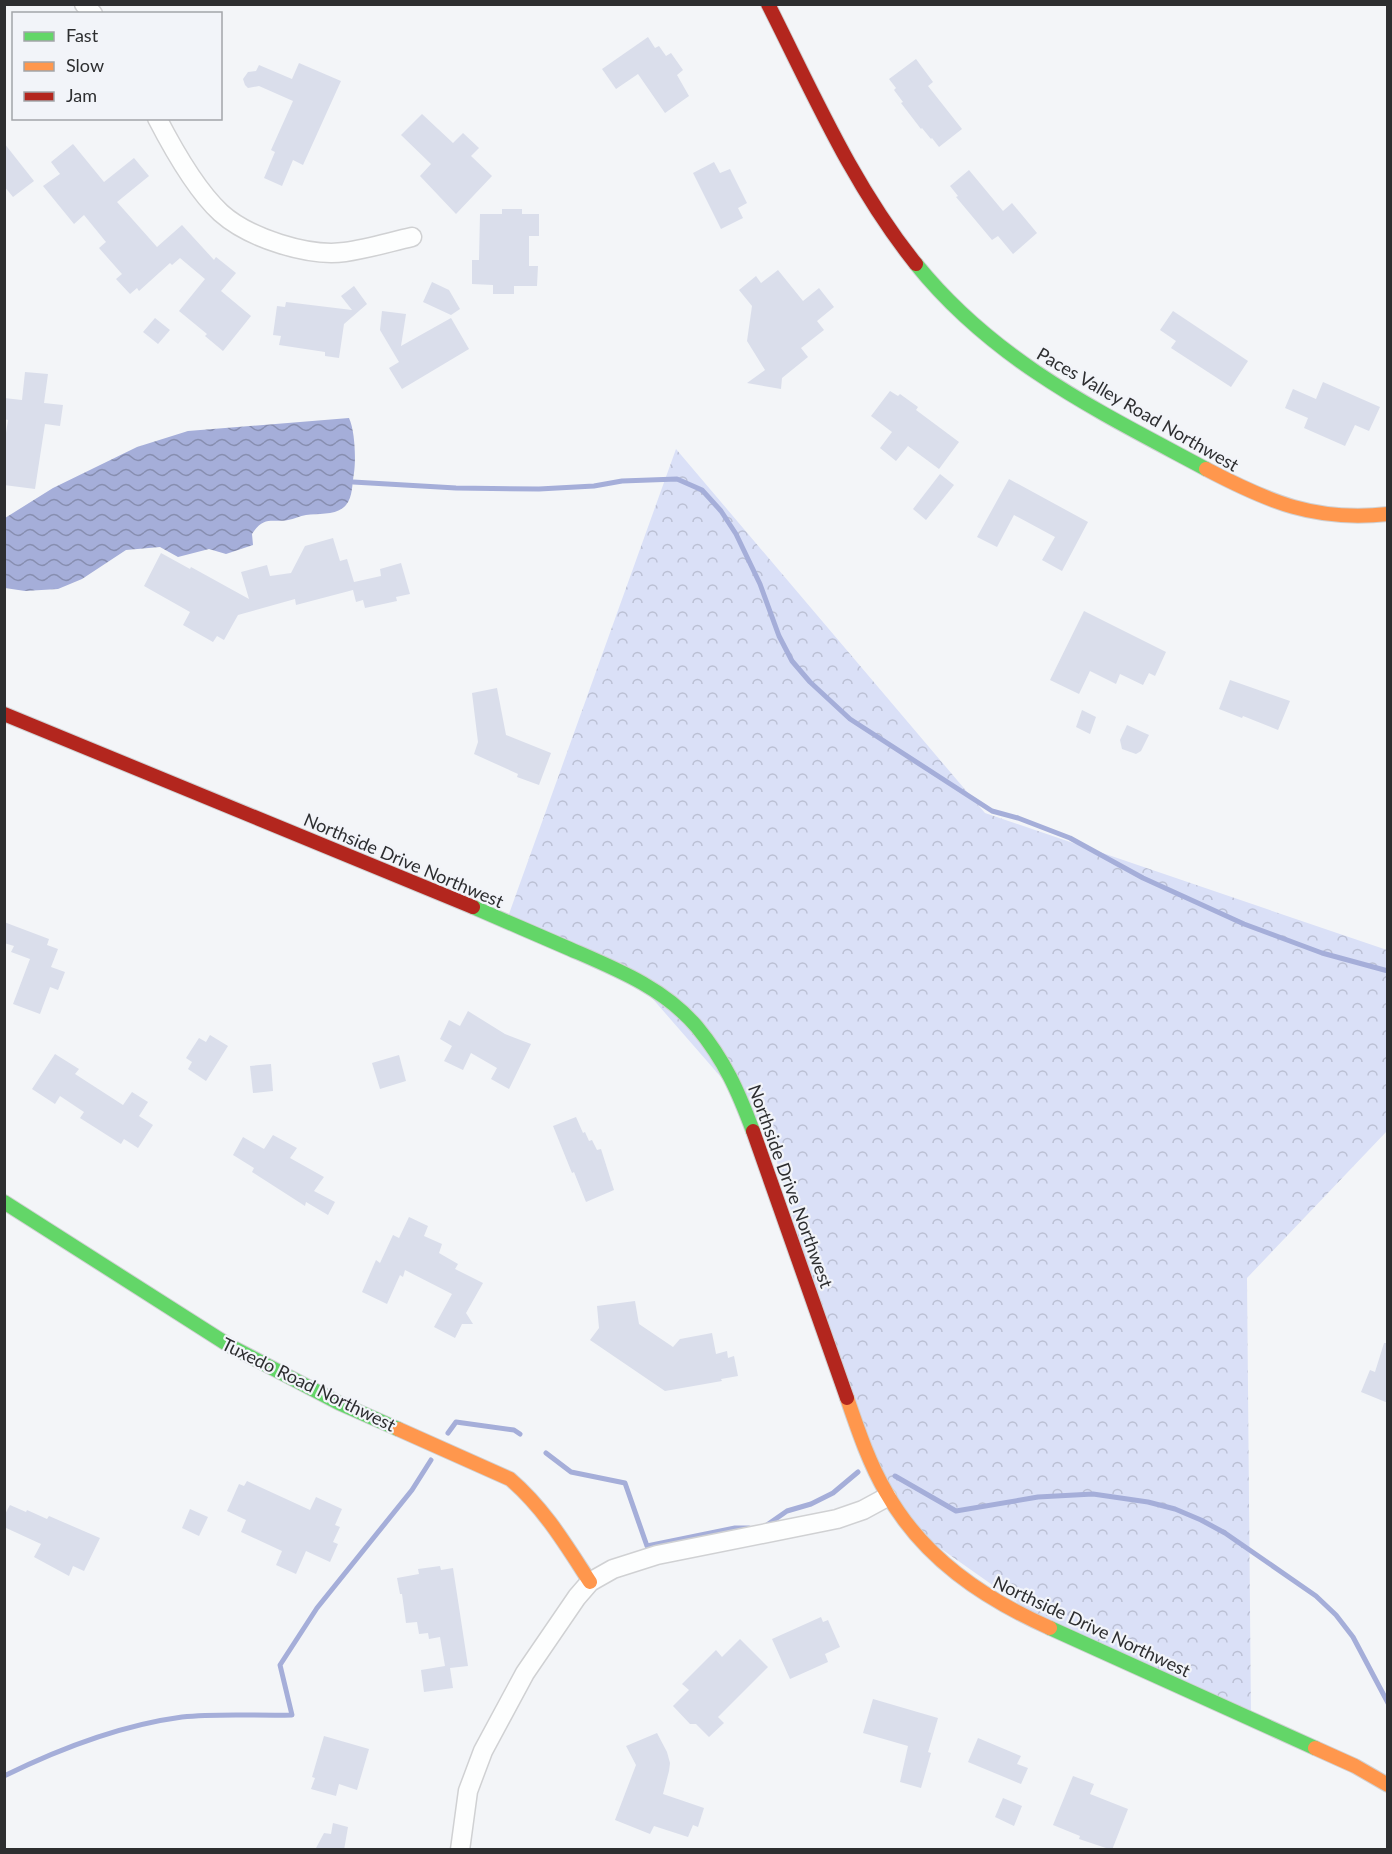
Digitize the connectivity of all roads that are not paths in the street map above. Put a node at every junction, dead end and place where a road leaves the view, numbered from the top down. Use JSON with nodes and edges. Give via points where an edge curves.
{"nodes":[{"id":1,"x":768,"y":4,"type":"edge"},
{"id":2,"x":158,"y":120,"type":"edge"},
{"id":3,"x":412,"y":237,"type":"dead end"},
{"id":4,"x":1388,"y":514,"type":"edge"},
{"id":5,"x":4,"y":714,"type":"edge"},
{"id":6,"x":4,"y":1202,"type":"edge"},
{"id":7,"x":887,"y":1497,"type":"junction"},
{"id":8,"x":591,"y":1582,"type":"junction"},
{"id":9,"x":1388,"y":1785,"type":"edge"},
{"id":10,"x":460,"y":1850,"type":"edge"}],
"edges":[{"from":1,"to":4,"type":"street","name":"Paces Valley Road Northwest","via":[[854,171],[890,230],[953,305],[989,338],[1077,399],[1265,499],[1300,511],[1336,516]]},
{"from":2,"to":3,"type":"street","via":[[198,186],[222,213],[247,230],[310,252],[343,252]]},
{"from":5,"to":7,"type":"street","name":"Northside Drive Northwest","via":[[473,907],[624,973],[674,1005],[696,1026],[738,1090],[867,1452]]},
{"from":6,"to":8,"type":"street","name":"Tuxedo Road Northwest","via":[[230,1346],[339,1403],[510,1479],[540,1506]]},
{"from":7,"to":8,"type":"street","via":[[837,1520],[657,1555],[613,1569]]},
{"from":7,"to":9,"type":"street","name":"Northside Drive Northwest","via":[[933,1556],[992,1601],[1355,1766]]},
{"from":8,"to":10,"type":"street","via":[[525,1673],[483,1751],[468,1791]]}]}
